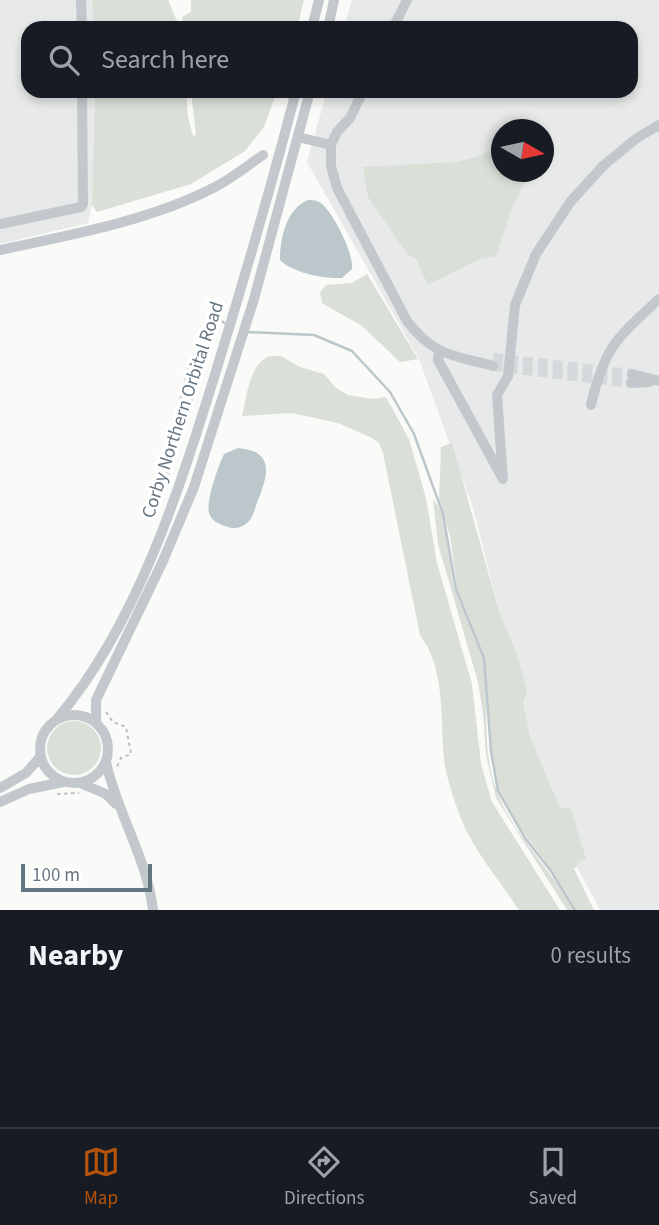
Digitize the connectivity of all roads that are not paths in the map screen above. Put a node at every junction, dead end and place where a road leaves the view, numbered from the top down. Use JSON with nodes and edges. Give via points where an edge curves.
{"nodes":[{"id":1,"x":81,"y":0,"type":"edge"},
{"id":2,"x":319,"y":0,"type":"edge"},
{"id":3,"x":334,"y":0,"type":"edge"},
{"id":4,"x":407,"y":0,"type":"edge"},
{"id":5,"x":82,"y":21,"type":"edge"},
{"id":6,"x":314,"y":21,"type":"edge"},
{"id":7,"x":330,"y":21,"type":"edge"},
{"id":8,"x":396,"y":21,"type":"edge"},
{"id":9,"x":82,"y":98,"type":"edge"},
{"id":10,"x":294,"y":98,"type":"edge"},
{"id":11,"x":308,"y":98,"type":"edge"},
{"id":12,"x":360,"y":98,"type":"edge"},
{"id":13,"x":659,"y":125,"type":"edge"},
{"id":14,"x":298,"y":137,"type":"junction"},
{"id":15,"x":331,"y":145,"type":"junction"},
{"id":16,"x":263,"y":155,"type":"dead end"},
{"id":17,"x":0,"y":224,"type":"edge"},
{"id":18,"x":0,"y":250,"type":"edge"},
{"id":19,"x":659,"y":299,"type":"edge"},
{"id":20,"x":439,"y":351,"type":"junction"},
{"id":21,"x":493,"y":362,"type":"tunnel mouth"},
{"id":22,"x":631,"y":378,"type":"tunnel mouth"},
{"id":23,"x":659,"y":381,"type":"edge"},
{"id":24,"x":591,"y":405,"type":"dead end"},
{"id":25,"x":57,"y":719,"type":"junction"},
{"id":26,"x":96,"y":722,"type":"junction"},
{"id":27,"x":40,"y":756,"type":"junction"},
{"id":28,"x":106,"y":762,"type":"junction"},
{"id":29,"x":63,"y":782,"type":"junction"},
{"id":30,"x":80,"y":783,"type":"junction"},
{"id":31,"x":0,"y":788,"type":"edge"},
{"id":32,"x":0,"y":802,"type":"edge"},
{"id":33,"x":118,"y":806,"type":"junction"},
{"id":34,"x":153,"y":910,"type":"edge"}],
"edges":[{"from":1,"to":5,"type":"street"},
{"from":2,"to":6,"type":"street"},
{"from":3,"to":7,"type":"street"},
{"from":4,"to":8,"type":"street"},
{"from":9,"to":17,"type":"street","via":[[83,204]]},
{"from":10,"to":25,"type":"street","name":"Corby Northern Orbital Road","via":[[181,485],[114,634],[80,691]]},
{"from":11,"to":14,"type":"street","name":"Corby Northern Orbital Road"},
{"from":12,"to":15,"type":"street"},
{"from":13,"to":20,"type":"street","via":[[604,165],[571,201],[536,254],[515,305],[508,376],[498,395],[503,479],[438,360]]},
{"from":14,"to":15,"type":"street"},
{"from":14,"to":26,"type":"street","name":"Corby Northern Orbital Road","via":[[254,299],[194,487],[96,700]]},
{"from":15,"to":20,"type":"street","via":[[337,188],[407,321]]},
{"from":16,"to":18,"type":"street","via":[[214,188],[178,203],[93,230]]},
{"from":19,"to":24,"type":"street","via":[[615,340],[602,365]]},
{"from":20,"to":21,"type":"street"},
{"from":22,"to":23,"type":"street"},
{"from":25,"to":26,"type":"street","via":[[77,714]]},
{"from":25,"to":27,"type":"street","via":[[43,734]]},
{"from":26,"to":28,"type":"street","via":[[108,743]]},
{"from":27,"to":29,"type":"street","via":[[45,767]]},
{"from":27,"to":31,"type":"street","via":[[26,773]]},
{"from":28,"to":30,"type":"street","via":[[95,776]]},
{"from":28,"to":33,"type":"street"},
{"from":29,"to":30,"type":"street"},
{"from":29,"to":32,"type":"street","via":[[29,789]]},
{"from":30,"to":33,"type":"street","via":[[106,794]]},
{"from":33,"to":34,"type":"street","via":[[138,850]]}]}
